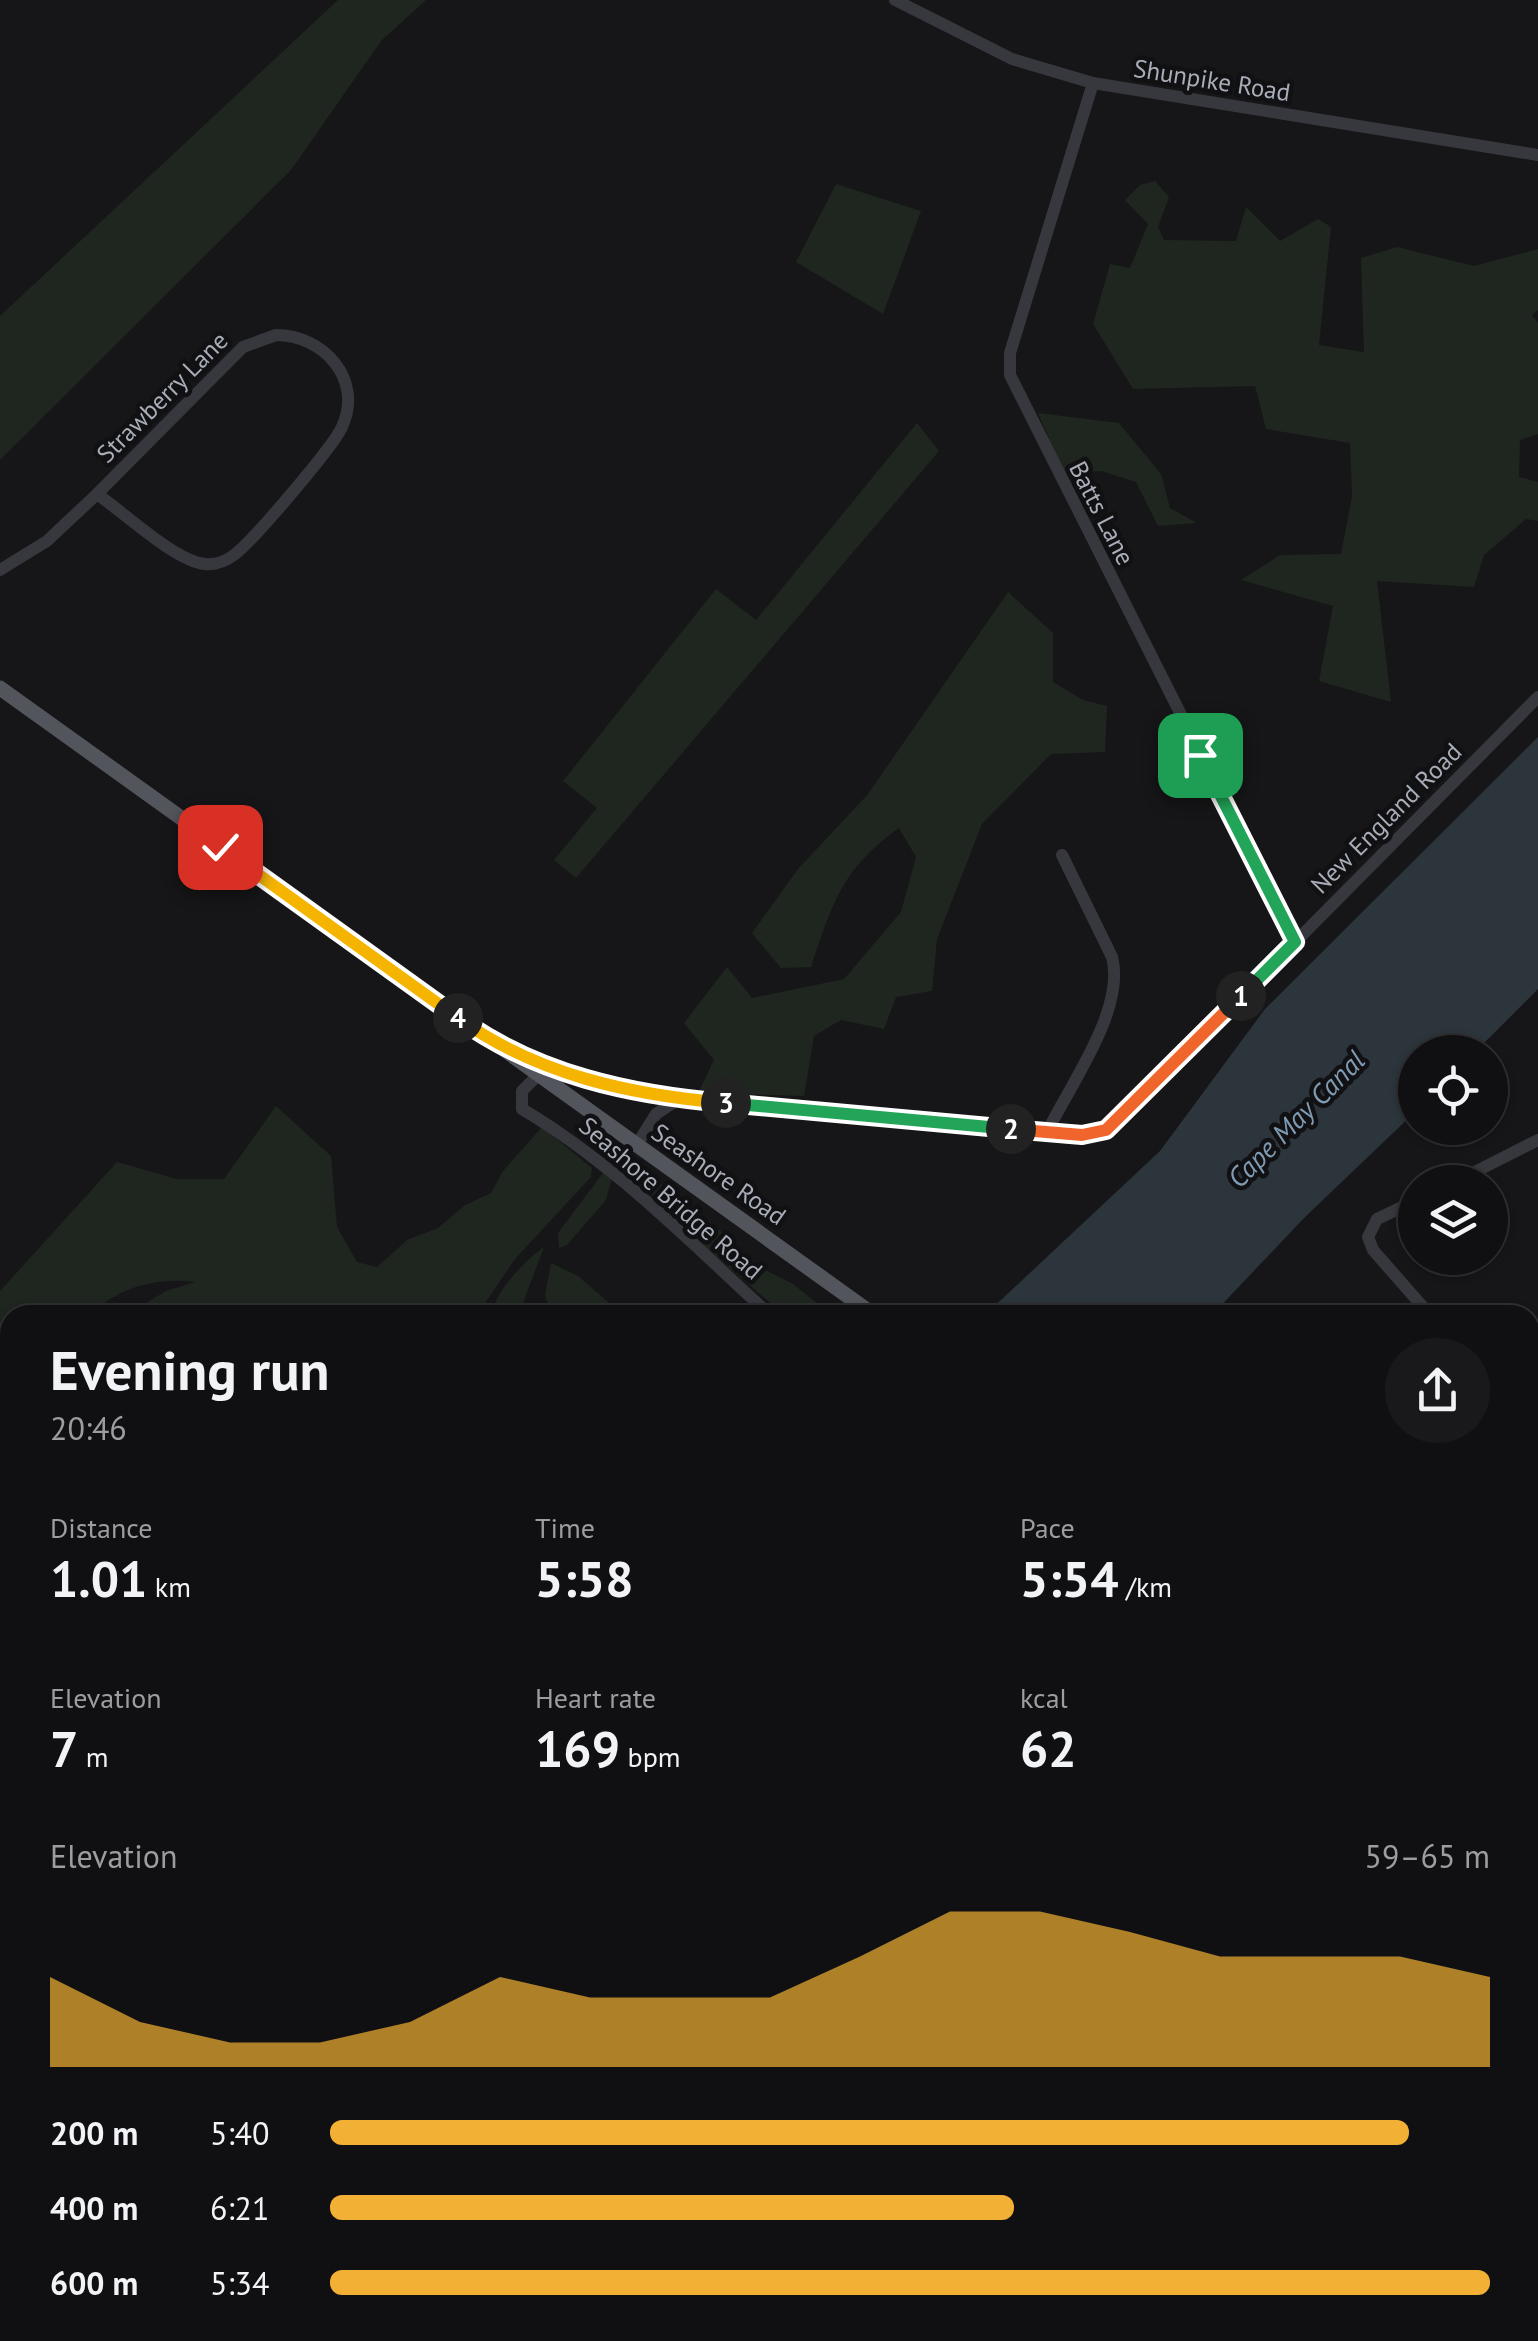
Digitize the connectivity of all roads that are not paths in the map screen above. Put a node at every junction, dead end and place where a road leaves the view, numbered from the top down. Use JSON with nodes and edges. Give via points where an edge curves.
{"nodes":[{"id":1,"x":895,"y":0,"type":"edge"},
{"id":2,"x":1092,"y":83,"type":"junction"},
{"id":3,"x":1538,"y":155,"type":"edge"},
{"id":4,"x":97,"y":494,"type":"junction"},
{"id":5,"x":0,"y":570,"type":"edge"},
{"id":6,"x":0,"y":688,"type":"edge"},
{"id":7,"x":1538,"y":696,"type":"edge"},
{"id":8,"x":1062,"y":855,"type":"dead end"},
{"id":9,"x":1295,"y":942,"type":"junction"},
{"id":10,"x":499,"y":1048,"type":"junction"},
{"id":11,"x":537,"y":1076,"type":"junction"},
{"id":12,"x":677,"y":1100,"type":"junction"},
{"id":13,"x":1046,"y":1132,"type":"junction"},
{"id":14,"x":1538,"y":1140,"type":"edge"},
{"id":15,"x":636,"y":1146,"type":"junction"},
{"id":16,"x":1489,"y":1165,"type":"edge"},
{"id":17,"x":1398,"y":1209,"type":"edge"},
{"id":18,"x":759,"y":1305,"type":"edge"},
{"id":19,"x":860,"y":1305,"type":"edge"},
{"id":20,"x":1421,"y":1305,"type":"edge"}],
"edges":[{"from":1,"to":2,"type":"street","name":"Shunpike Road","via":[[1012,58]]},
{"from":2,"to":3,"type":"street","name":"Shunpike Road"},
{"from":2,"to":9,"type":"street","name":"Batts Lane","via":[[1010,353],[1010,376]]},
{"from":4,"to":4,"type":"street","name":"Strawberry Lane","via":[[254,341],[302,338],[340,369],[348,394],[342,429],[231,558],[192,561]]},
{"from":4,"to":5,"type":"street","name":"Strawberry Lane","via":[[48,541]]},
{"from":6,"to":10,"type":"main road","name":"Seashore Road"},
{"from":7,"to":9,"type":"street","name":"New England Road"},
{"from":8,"to":13,"type":"street","via":[[1117,974],[1110,1009]]},
{"from":9,"to":13,"type":"street","name":"New England Road","via":[[1115,1124],[1094,1134]]},
{"from":10,"to":11,"type":"main road","name":"Seashore Road"},
{"from":10,"to":12,"type":"street","name":"New England Road","via":[[598,1083]]},
{"from":11,"to":15,"type":"main road","name":"Seashore Road"},
{"from":11,"to":18,"type":"street","name":"Seashore Bridge Road","via":[[522,1091],[522,1109],[611,1169]]},
{"from":12,"to":13,"type":"street","name":"New England Road"},
{"from":12,"to":15,"type":"street","via":[[656,1114]]},
{"from":14,"to":16,"type":"street"},
{"from":15,"to":19,"type":"main road","name":"Seashore Road"},
{"from":17,"to":20,"type":"street","via":[[1376,1219],[1368,1237]]}]}
